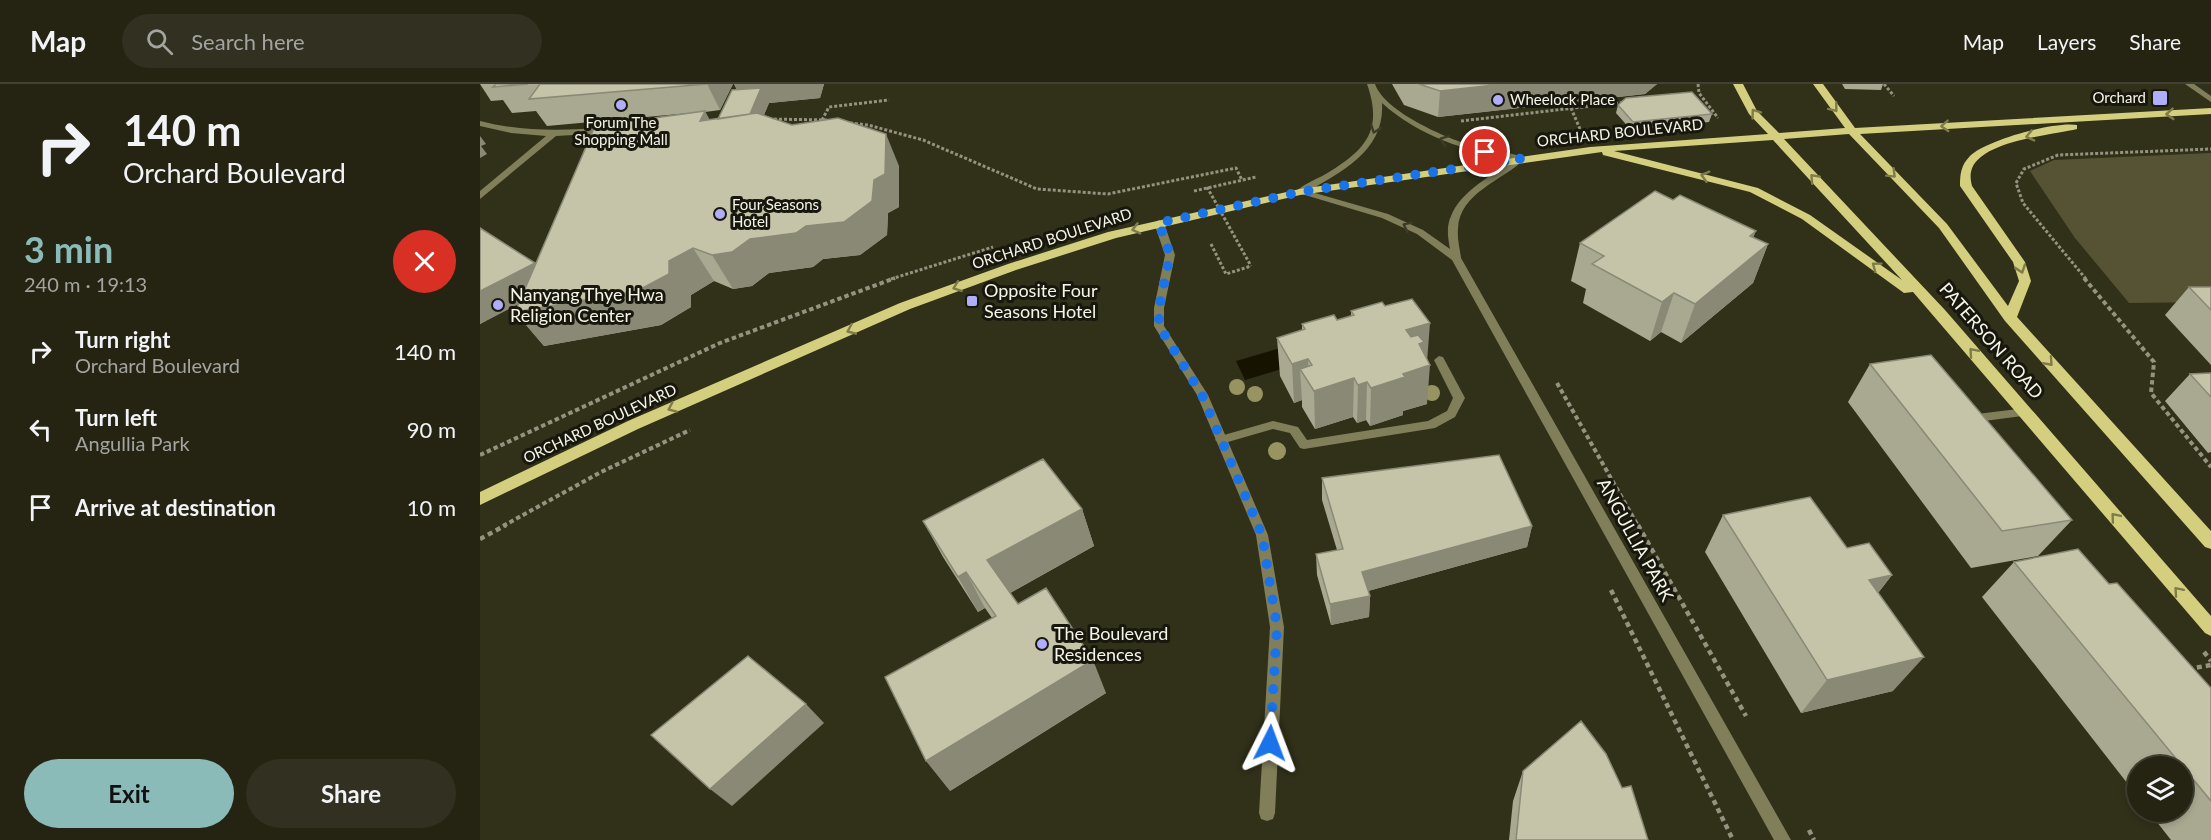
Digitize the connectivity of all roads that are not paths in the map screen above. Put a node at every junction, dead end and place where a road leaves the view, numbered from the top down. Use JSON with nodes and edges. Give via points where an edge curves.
{"nodes":[{"id":1,"x":1371,"y":84,"type":"edge"},
{"id":2,"x":1738,"y":84,"type":"edge"},
{"id":3,"x":1818,"y":84,"type":"edge"},
{"id":4,"x":2189,"y":84,"type":"edge"},
{"id":5,"x":1375,"y":93,"type":"junction"},
{"id":6,"x":2211,"y":100,"type":"edge"},
{"id":7,"x":2211,"y":111,"type":"edge"},
{"id":8,"x":2129,"y":116,"type":"junction"},
{"id":9,"x":480,"y":123,"type":"edge"},
{"id":10,"x":613,"y":130,"type":"edge"},
{"id":11,"x":1852,"y":131,"type":"junction"},
{"id":12,"x":553,"y":134,"type":"junction"},
{"id":13,"x":1776,"y":138,"type":"junction"},
{"id":14,"x":1590,"y":150,"type":"junction"},
{"id":15,"x":1521,"y":159,"type":"junction"},
{"id":16,"x":1300,"y":192,"type":"junction"},
{"id":17,"x":480,"y":196,"type":"edge"},
{"id":18,"x":1159,"y":223,"type":"junction"},
{"id":19,"x":1456,"y":258,"type":"junction"},
{"id":20,"x":1940,"y":314,"type":"junction"},
{"id":21,"x":2010,"y":318,"type":"junction"},
{"id":22,"x":1439,"y":360,"type":"dead end"},
{"id":23,"x":2026,"y":412,"type":"junction"},
{"id":24,"x":1957,"y":420,"type":"edge"},
{"id":25,"x":1221,"y":440,"type":"junction"},
{"id":26,"x":480,"y":499,"type":"edge"},
{"id":27,"x":2205,"y":528,"type":"edge"},
{"id":28,"x":2211,"y":542,"type":"edge"},
{"id":29,"x":2211,"y":628,"type":"edge"},
{"id":30,"x":1267,"y":813,"type":"dead end"},
{"id":31,"x":1783,"y":840,"type":"edge"}],
"edges":[{"from":1,"to":5,"type":"street"},
{"from":13,"to":2,"type":"main road","name":"PATERSON ROAD","one_way":true,"via":[[1753,112]]},
{"from":3,"to":11,"type":"main road","name":"PATERSON ROAD","one_way":true},
{"from":4,"to":6,"type":"street"},
{"from":15,"to":5,"type":"street","one_way":true,"via":[[1467,149],[1439,138],[1398,114]]},
{"from":5,"to":16,"type":"street","one_way":true,"via":[[1379,116],[1376,132],[1362,151]]},
{"from":7,"to":8,"type":"main road","name":"ORCHARD BOULEVARD","one_way":true},
{"from":8,"to":11,"type":"main road","name":"ORCHARD BOULEVARD","one_way":true},
{"from":8,"to":21,"type":"main road","one_way":true,"via":[[1997,144],[1967,163],[1963,176],[1966,186],[2019,262],[2025,281]]},
{"from":9,"to":12,"type":"street"},
{"from":10,"to":12,"type":"street"},
{"from":11,"to":13,"type":"main road","name":"ORCHARD BOULEVARD"},
{"from":11,"to":21,"type":"main road","name":"PATERSON ROAD","one_way":true,"via":[[1943,226]]},
{"from":12,"to":17,"type":"street"},
{"from":13,"to":14,"type":"main road","name":"ORCHARD BOULEVARD"},
{"from":20,"to":13,"type":"main road","name":"PATERSON ROAD","one_way":true},
{"from":14,"to":15,"type":"main road","name":"ORCHARD BOULEVARD"},
{"from":20,"to":14,"type":"main road","one_way":true,"via":[[1806,217],[1754,190]]},
{"from":15,"to":16,"type":"main road","name":"ORCHARD BOULEVARD"},
{"from":15,"to":19,"type":"street","name":"ANGULLIA PARK","via":[[1476,190],[1461,206],[1452,224]]},
{"from":16,"to":18,"type":"main road","name":"ORCHARD BOULEVARD"},
{"from":19,"to":16,"type":"street","name":"ANGULLIA PARK","one_way":true,"via":[[1420,232],[1385,216]]},
{"from":18,"to":25,"type":"street","via":[[1170,255],[1159,326],[1202,395]]},
{"from":18,"to":26,"type":"main road","name":"ORCHARD BOULEVARD","one_way":true,"via":[[1012,267],[905,306],[633,425]]},
{"from":19,"to":31,"type":"street","name":"ANGULLIA PARK"},
{"from":23,"to":20,"type":"main road","name":"PATERSON ROAD","one_way":true},
{"from":21,"to":27,"type":"main road","name":"PATERSON ROAD","one_way":true},
{"from":22,"to":25,"type":"street","via":[[1459,398],[1451,414],[1431,425],[1304,445],[1294,430],[1273,425]]},
{"from":23,"to":24,"type":"street"},
{"from":29,"to":23,"type":"main road","name":"PATERSON ROAD","one_way":true},
{"from":25,"to":30,"type":"street","via":[[1262,535],[1277,627]]},
{"from":27,"to":28,"type":"main road","name":"PATERSON ROAD"}]}
